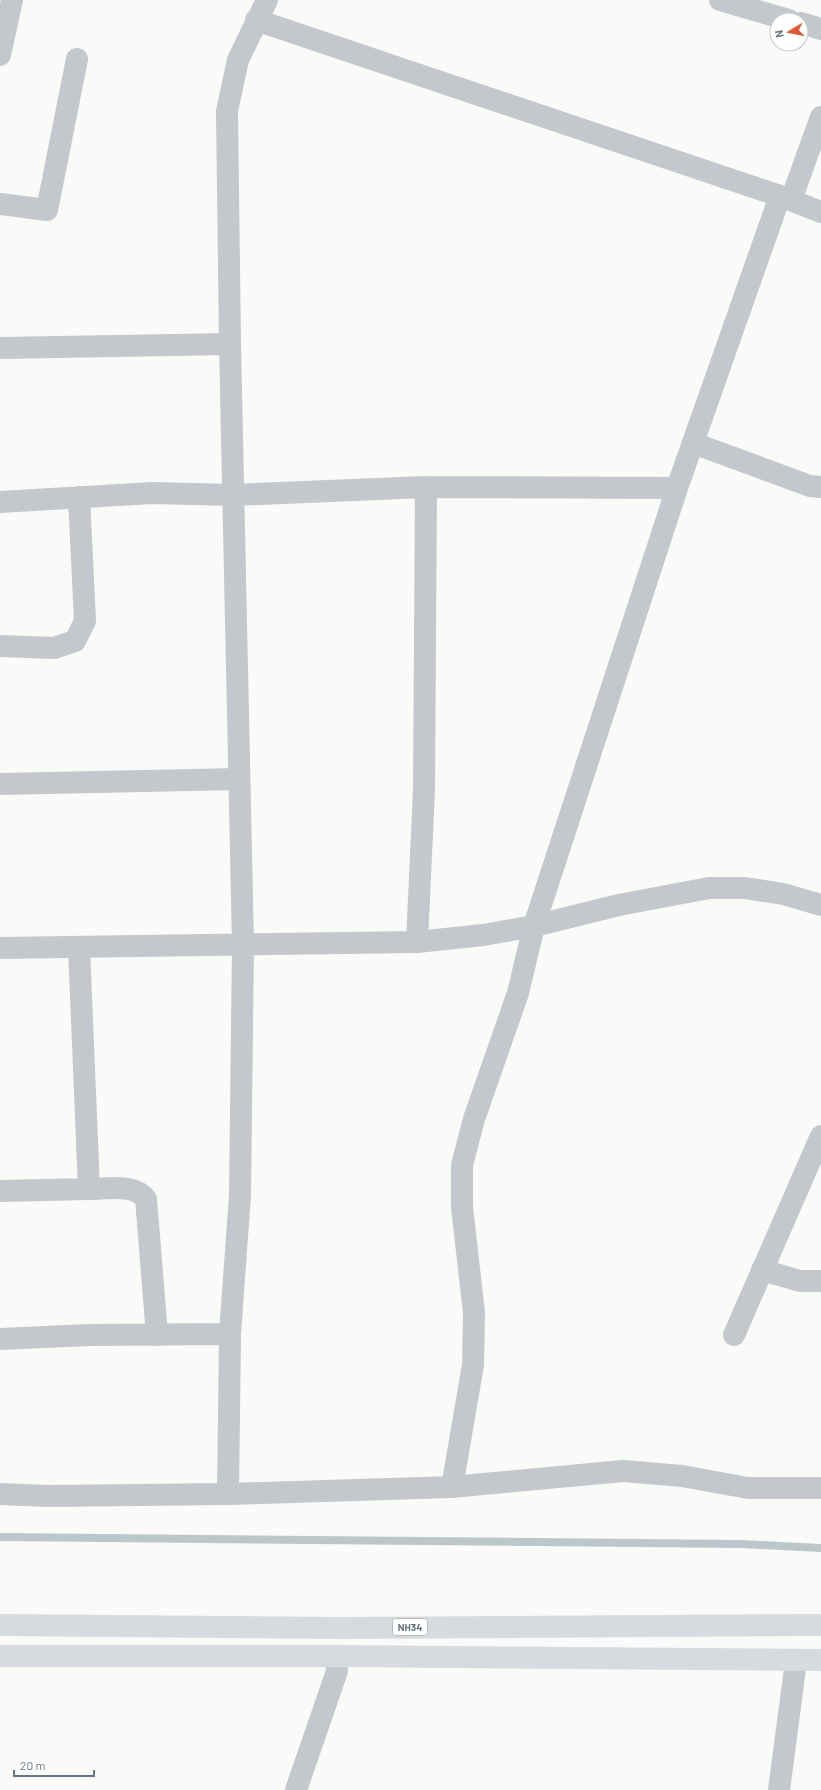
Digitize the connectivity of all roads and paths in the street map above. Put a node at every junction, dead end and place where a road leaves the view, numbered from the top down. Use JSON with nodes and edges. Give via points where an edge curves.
{"nodes":[{"id":1,"x":12,"y":0,"type":"edge"},
{"id":2,"x":267,"y":0,"type":"edge"},
{"id":3,"x":720,"y":0,"type":"edge"},
{"id":4,"x":769,"y":14,"type":"edge"},
{"id":5,"x":256,"y":20,"type":"junction"},
{"id":6,"x":809,"y":25,"type":"edge"},
{"id":7,"x":821,"y":29,"type":"edge"},
{"id":8,"x":0,"y":55,"type":"edge"},
{"id":9,"x":77,"y":59,"type":"dead end"},
{"id":10,"x":821,"y":117,"type":"edge"},
{"id":11,"x":785,"y":198,"type":"junction"},
{"id":12,"x":0,"y":204,"type":"edge"},
{"id":13,"x":821,"y":212,"type":"edge"},
{"id":14,"x":230,"y":344,"type":"junction"},
{"id":15,"x":0,"y":348,"type":"edge"},
{"id":16,"x":693,"y":443,"type":"junction"},
{"id":17,"x":426,"y":487,"type":"junction"},
{"id":18,"x":821,"y":487,"type":"edge"},
{"id":19,"x":677,"y":488,"type":"junction"},
{"id":20,"x":233,"y":495,"type":"junction"},
{"id":21,"x":79,"y":497,"type":"junction"},
{"id":22,"x":0,"y":502,"type":"edge"},
{"id":23,"x":0,"y":646,"type":"edge"},
{"id":24,"x":239,"y":778,"type":"junction"},
{"id":25,"x":0,"y":784,"type":"edge"},
{"id":26,"x":821,"y":905,"type":"edge"},
{"id":27,"x":534,"y":926,"type":"junction"},
{"id":28,"x":417,"y":942,"type":"junction"},
{"id":29,"x":243,"y":945,"type":"junction"},
{"id":30,"x":0,"y":948,"type":"edge"},
{"id":31,"x":79,"y":948,"type":"junction"},
{"id":32,"x":821,"y":1136,"type":"edge"},
{"id":33,"x":89,"y":1189,"type":"junction"},
{"id":34,"x":0,"y":1191,"type":"edge"},
{"id":35,"x":762,"y":1270,"type":"junction"},
{"id":36,"x":821,"y":1281,"type":"edge"},
{"id":37,"x":230,"y":1334,"type":"junction"},
{"id":38,"x":157,"y":1335,"type":"junction"},
{"id":39,"x":734,"y":1335,"type":"dead end"},
{"id":40,"x":0,"y":1339,"type":"edge"},
{"id":41,"x":452,"y":1487,"type":"junction"},
{"id":42,"x":821,"y":1488,"type":"edge"},
{"id":43,"x":0,"y":1494,"type":"edge"},
{"id":44,"x":228,"y":1494,"type":"junction"},
{"id":45,"x":0,"y":1625,"type":"edge"},
{"id":46,"x":821,"y":1625,"type":"edge"},
{"id":47,"x":0,"y":1656,"type":"edge"},
{"id":48,"x":336,"y":1656,"type":"junction"},
{"id":49,"x":821,"y":1660,"type":"edge"},
{"id":50,"x":796,"y":1661,"type":"junction"},
{"id":51,"x":296,"y":1790,"type":"edge"},
{"id":52,"x":779,"y":1790,"type":"edge"}],
"edges":[{"from":1,"to":8,"type":"street"},
{"from":2,"to":5,"type":"street"},
{"from":3,"to":4,"type":"street"},
{"from":5,"to":11,"type":"street"},
{"from":5,"to":14,"type":"street","via":[[238,60],[228,111]]},
{"from":6,"to":7,"type":"street"},
{"from":9,"to":12,"type":"street","via":[[47,210]]},
{"from":10,"to":11,"type":"street"},
{"from":11,"to":13,"type":"street"},
{"from":11,"to":16,"type":"street"},
{"from":14,"to":15,"type":"street"},
{"from":14,"to":20,"type":"street"},
{"from":16,"to":18,"type":"street","via":[[810,486]]},
{"from":16,"to":19,"type":"street"},
{"from":17,"to":19,"type":"street"},
{"from":17,"to":20,"type":"street"},
{"from":17,"to":28,"type":"street","via":[[424,789]]},
{"from":19,"to":27,"type":"street"},
{"from":20,"to":21,"type":"street","via":[[152,493]]},
{"from":20,"to":24,"type":"street"},
{"from":21,"to":22,"type":"street"},
{"from":21,"to":23,"type":"street","via":[[85,621],[76,641],[54,648]]},
{"from":24,"to":25,"type":"street"},
{"from":24,"to":29,"type":"street"},
{"from":26,"to":27,"type":"street","via":[[782,894],[745,888],[709,888],[619,905]]},
{"from":27,"to":28,"type":"street","via":[[483,935]]},
{"from":27,"to":41,"type":"street","via":[[518,993],[474,1119],[462,1165],[462,1207],[474,1313],[473,1365]]},
{"from":28,"to":29,"type":"street"},
{"from":29,"to":31,"type":"street"},
{"from":29,"to":37,"type":"street","via":[[240,1195]]},
{"from":30,"to":31,"type":"street"},
{"from":31,"to":33,"type":"street"},
{"from":32,"to":35,"type":"street"},
{"from":33,"to":34,"type":"street"},
{"from":33,"to":38,"type":"street","via":[[132,1189],[146,1199]]},
{"from":35,"to":36,"type":"street","via":[[800,1281]]},
{"from":35,"to":39,"type":"street"},
{"from":37,"to":38,"type":"street"},
{"from":37,"to":44,"type":"street"},
{"from":38,"to":40,"type":"street"},
{"from":41,"to":42,"type":"street","via":[[623,1471],[682,1476],[748,1488]]},
{"from":41,"to":44,"type":"street"},
{"from":43,"to":44,"type":"street"},
{"from":45,"to":46,"type":"highway","number":"NH34","via":[[340,1628]]},
{"from":47,"to":48,"type":"highway"},
{"from":48,"to":50,"type":"highway"},
{"from":48,"to":51,"type":"street","via":[[337,1671]]},
{"from":49,"to":50,"type":"highway"},
{"from":50,"to":52,"type":"street"}]}
